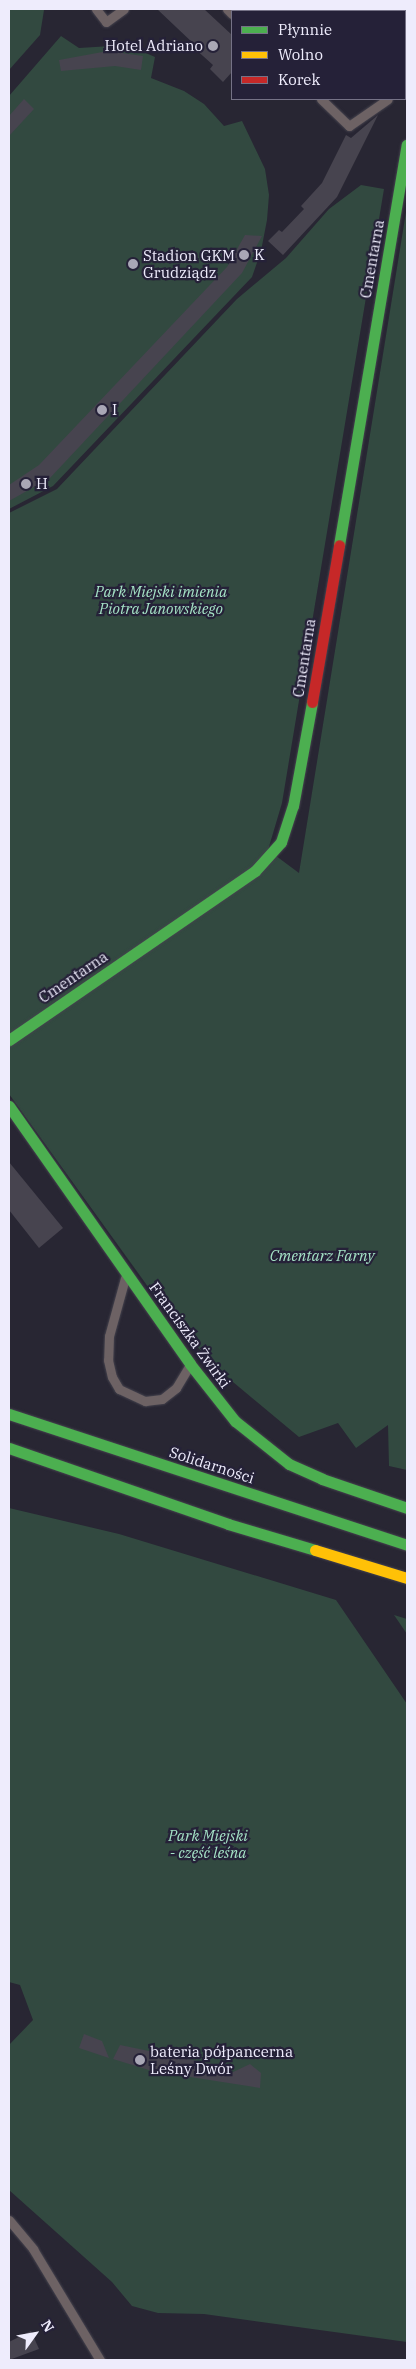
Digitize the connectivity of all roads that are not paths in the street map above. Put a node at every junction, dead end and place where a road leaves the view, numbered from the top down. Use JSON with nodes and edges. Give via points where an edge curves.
{"nodes":[{"id":1,"x":96,"y":9,"type":"edge"},
{"id":2,"x":124,"y":9,"type":"edge"},
{"id":3,"x":321,"y":100,"type":"edge"},
{"id":4,"x":387,"y":100,"type":"edge"},
{"id":5,"x":407,"y":145,"type":"edge"},
{"id":6,"x":9,"y":1040,"type":"edge"},
{"id":7,"x":9,"y":1106,"type":"edge"},
{"id":8,"x":126,"y":1273,"type":"junction"},
{"id":9,"x":190,"y":1364,"type":"junction"},
{"id":10,"x":9,"y":1414,"type":"edge"},
{"id":11,"x":9,"y":1448,"type":"edge"},
{"id":12,"x":407,"y":1508,"type":"edge"},
{"id":13,"x":407,"y":1545,"type":"edge"},
{"id":14,"x":407,"y":1578,"type":"edge"},
{"id":15,"x":9,"y":2220,"type":"edge"},
{"id":16,"x":100,"y":2360,"type":"edge"}],
"edges":[{"from":1,"to":2,"type":"lane","via":[[106,22]]},
{"from":3,"to":4,"type":"lane","via":[[348,126]]},
{"from":5,"to":6,"type":"street","name":"Cmentarna","via":[[303,753],[293,806],[281,842],[255,871]]},
{"from":7,"to":8,"type":"street","name":"Franciszka Żwirki"},
{"from":8,"to":9,"type":"street","name":"Franciszka Żwirki"},
{"from":8,"to":9,"type":"lane","via":[[109,1336],[108,1360],[119,1389],[145,1401],[162,1399],[176,1388]]},
{"from":9,"to":12,"type":"street","name":"Franciszka Żwirki","via":[[235,1422],[289,1464],[322,1479]]},
{"from":10,"to":13,"type":"street","name":"Solidarności"},
{"from":11,"to":14,"type":"street","via":[[228,1524]]},
{"from":15,"to":16,"type":"lane","via":[[33,2249]]}]}
